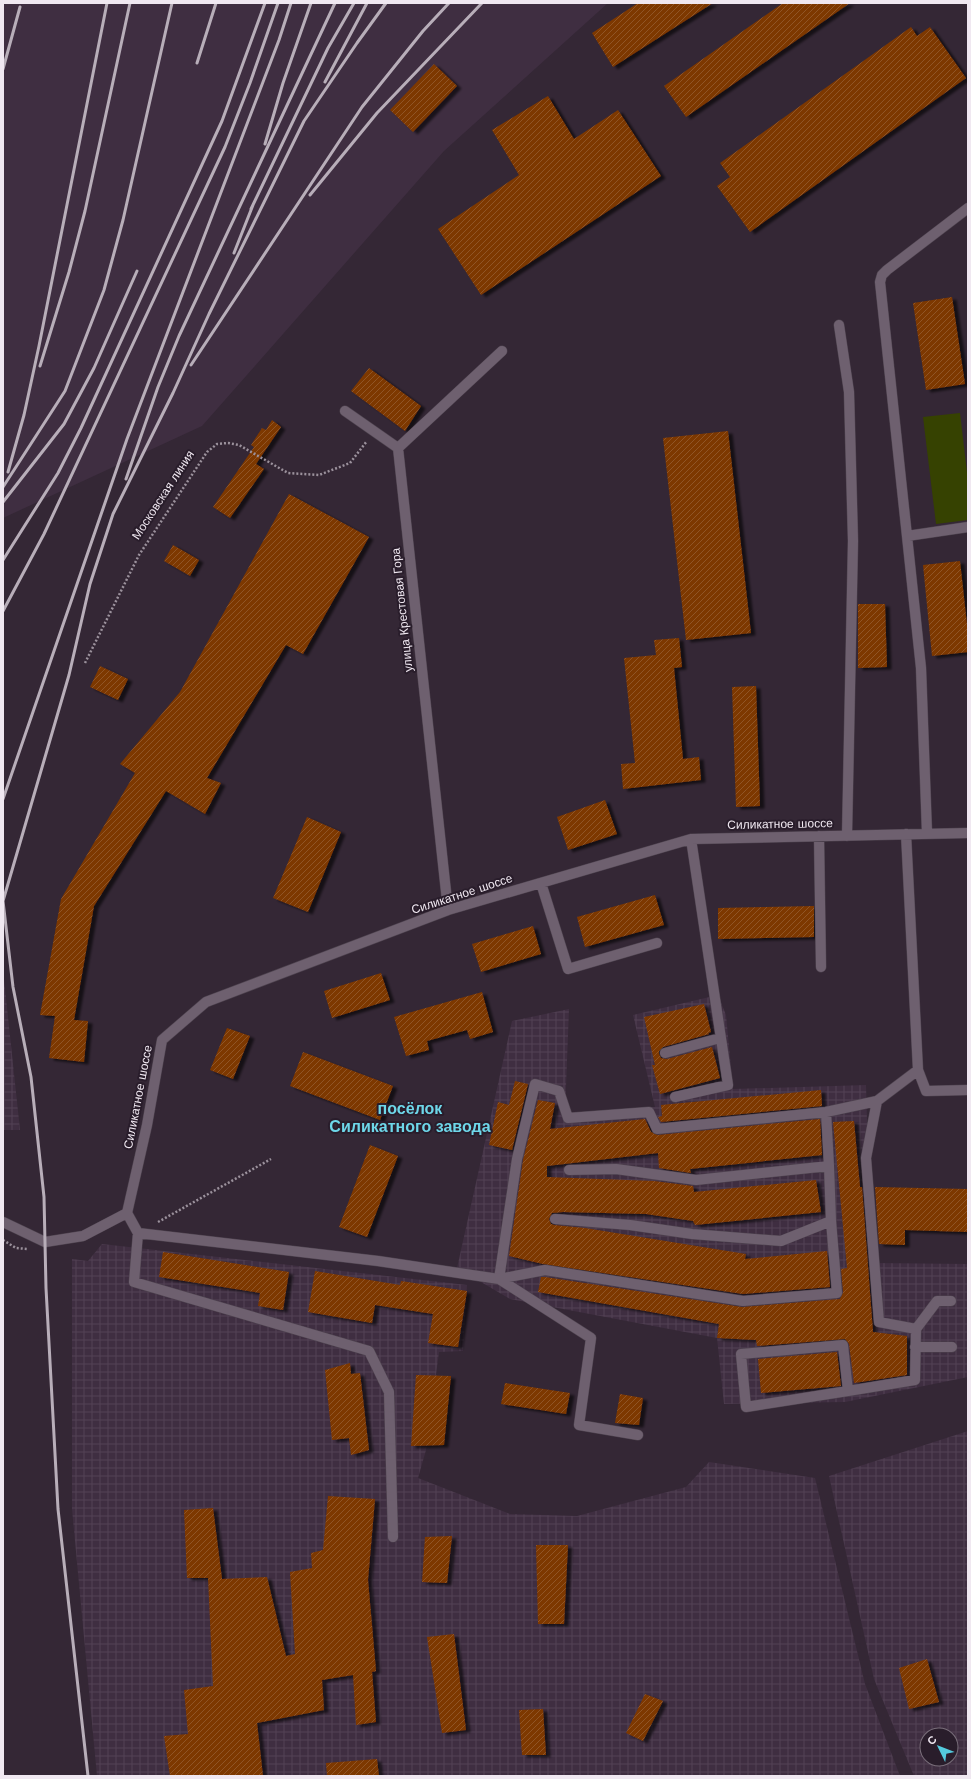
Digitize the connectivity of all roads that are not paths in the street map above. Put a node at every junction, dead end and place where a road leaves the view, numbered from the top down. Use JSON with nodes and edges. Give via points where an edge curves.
{"nodes":[{"id":1,"x":968,"y":208,"type":"edge"},
{"id":2,"x":839,"y":326,"type":"dead end"},
{"id":3,"x":502,"y":351,"type":"dead end"},
{"id":4,"x":345,"y":411,"type":"dead end"},
{"id":5,"x":398,"y":448,"type":"junction"},
{"id":6,"x":968,"y":527,"type":"edge"},
{"id":7,"x":908,"y":536,"type":"junction"},
{"id":8,"x":968,"y":832,"type":"edge"},
{"id":9,"x":906,"y":834,"type":"junction"},
{"id":10,"x":927,"y":834,"type":"junction"},
{"id":11,"x":819,"y":836,"type":"junction"},
{"id":12,"x":847,"y":836,"type":"junction"},
{"id":13,"x":691,"y":839,"type":"junction"},
{"id":14,"x":541,"y":883,"type":"junction"},
{"id":15,"x":448,"y":910,"type":"junction"},
{"id":16,"x":657,"y":943,"type":"dead end"},
{"id":17,"x":821,"y":967,"type":"dead end"},
{"id":18,"x":720,"y":1038,"type":"junction"},
{"id":19,"x":665,"y":1053,"type":"dead end"},
{"id":20,"x":918,"y":1070,"type":"junction"},
{"id":21,"x":968,"y":1090,"type":"edge"},
{"id":22,"x":675,"y":1097,"type":"dead end"},
{"id":23,"x":878,"y":1101,"type":"junction"},
{"id":24,"x":826,"y":1112,"type":"junction"},
{"id":25,"x":829,"y":1166,"type":"junction"},
{"id":26,"x":569,"y":1170,"type":"dead end"},
{"id":27,"x":127,"y":1213,"type":"junction"},
{"id":28,"x":555,"y":1219,"type":"dead end"},
{"id":29,"x":831,"y":1221,"type":"junction"},
{"id":30,"x":3,"y":1222,"type":"edge"},
{"id":31,"x":138,"y":1233,"type":"junction"},
{"id":32,"x":499,"y":1279,"type":"junction"},
{"id":33,"x":951,"y":1301,"type":"dead end"},
{"id":34,"x":916,"y":1329,"type":"junction"},
{"id":35,"x":915,"y":1347,"type":"junction"},
{"id":36,"x":952,"y":1347,"type":"dead end"},
{"id":37,"x":848,"y":1391,"type":"junction"},
{"id":38,"x":638,"y":1436,"type":"dead end"},
{"id":39,"x":394,"y":1537,"type":"dead end"}],
"edges":[{"from":1,"to":7,"type":"street","via":[[886,270],[880,282]]},
{"from":2,"to":12,"type":"street","via":[[849,392],[853,542]]},
{"from":3,"to":5,"type":"street"},
{"from":4,"to":5,"type":"street"},
{"from":5,"to":15,"type":"street","name":"улица Крестовая Гора"},
{"from":6,"to":7,"type":"street"},
{"from":7,"to":10,"type":"street","via":[[921,668]]},
{"from":8,"to":10,"type":"street","name":"Силикатное шоссе"},
{"from":9,"to":10,"type":"street","name":"Силикатное шоссе"},
{"from":9,"to":12,"type":"street","name":"Силикатное шоссе"},
{"from":9,"to":20,"type":"street"},
{"from":11,"to":12,"type":"street","name":"Силикатное шоссе"},
{"from":11,"to":13,"type":"street","name":"Силикатное шоссе"},
{"from":11,"to":17,"type":"street"},
{"from":13,"to":14,"type":"street","name":"Силикатное шоссе"},
{"from":13,"to":18,"type":"street"},
{"from":14,"to":15,"type":"street","name":"Силикатное шоссе"},
{"from":14,"to":16,"type":"street","via":[[568,969]]},
{"from":15,"to":27,"type":"street","name":"Силикатное шоссе","via":[[206,1002],[162,1040],[147,1125]]},
{"from":18,"to":19,"type":"street"},
{"from":18,"to":22,"type":"street","via":[[728,1085]]},
{"from":20,"to":21,"type":"street","via":[[926,1091]]},
{"from":20,"to":23,"type":"street"},
{"from":23,"to":24,"type":"street"},
{"from":23,"to":34,"type":"street","via":[[866,1158],[880,1322]]},
{"from":24,"to":25,"type":"street"},
{"from":24,"to":32,"type":"street","via":[[657,1128],[649,1112],[568,1118],[559,1091],[535,1084],[517,1159]]},
{"from":25,"to":26,"type":"street","via":[[696,1180],[616,1169]]},
{"from":25,"to":29,"type":"street"},
{"from":27,"to":30,"type":"street","via":[[83,1236],[45,1242]]},
{"from":27,"to":31,"type":"street"},
{"from":28,"to":29,"type":"street","via":[[781,1241]]},
{"from":29,"to":32,"type":"street","via":[[837,1293],[743,1301],[545,1270]]},
{"from":31,"to":32,"type":"street","via":[[378,1261]]},
{"from":31,"to":39,"type":"street","via":[[134,1282],[369,1350],[389,1392]]},
{"from":32,"to":38,"type":"street","via":[[591,1338],[579,1425]]},
{"from":33,"to":34,"type":"street","via":[[937,1301]]},
{"from":34,"to":35,"type":"street"},
{"from":35,"to":36,"type":"street"},
{"from":35,"to":37,"type":"street","via":[[915,1380]]},
{"from":37,"to":37,"type":"street","via":[[843,1345],[741,1354],[746,1407]]}]}
